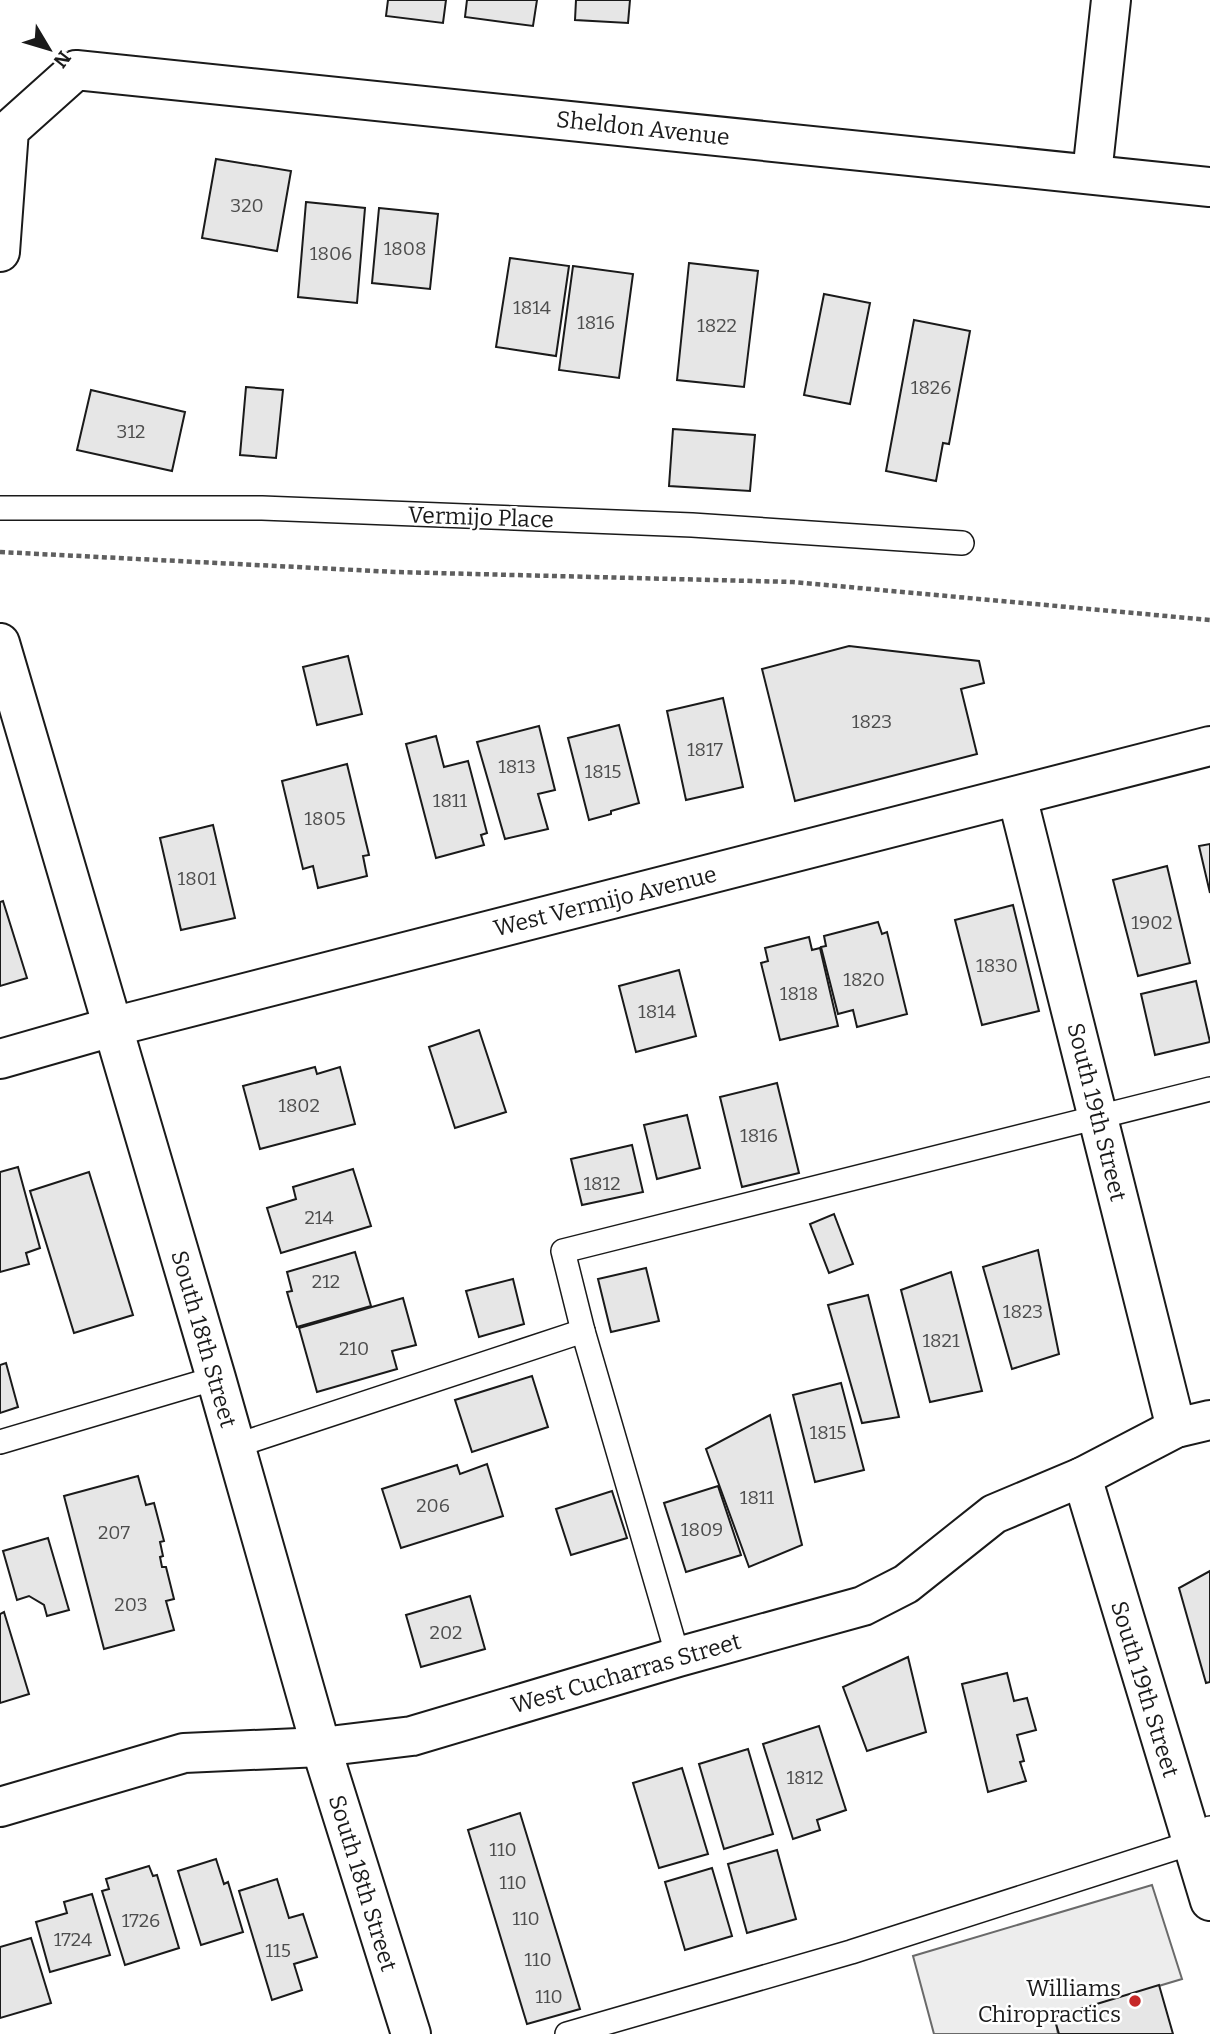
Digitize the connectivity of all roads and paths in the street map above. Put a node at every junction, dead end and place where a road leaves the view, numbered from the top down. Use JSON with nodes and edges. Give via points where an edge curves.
{"nodes":[{"id":1,"x":1111,"y":0,"type":"edge"},
{"id":2,"x":1091,"y":174,"type":"junction"},
{"id":3,"x":1210,"y":187,"type":"edge"},
{"id":4,"x":0,"y":253,"type":"edge"},
{"id":5,"x":0,"y":508,"type":"edge"},
{"id":6,"x":962,"y":543,"type":"dead end"},
{"id":7,"x":0,"y":552,"type":"edge"},
{"id":8,"x":1210,"y":620,"type":"edge"},
{"id":9,"x":0,"y":643,"type":"edge"},
{"id":10,"x":1210,"y":746,"type":"edge"},
{"id":11,"x":1017,"y":796,"type":"junction"},
{"id":12,"x":112,"y":1027,"type":"junction"},
{"id":13,"x":0,"y":1059,"type":"edge"},
{"id":14,"x":1210,"y":1089,"type":"edge"},
{"id":15,"x":1099,"y":1117,"type":"junction"},
{"id":16,"x":583,"y":1331,"type":"junction"},
{"id":17,"x":216,"y":1378,"type":"junction"},
{"id":18,"x":1193,"y":1424,"type":"edge"},
{"id":19,"x":0,"y":1442,"type":"edge"},
{"id":20,"x":234,"y":1446,"type":"junction"},
{"id":21,"x":1082,"y":1477,"type":"junction"},
{"id":22,"x":678,"y":1657,"type":"junction"},
{"id":23,"x":321,"y":1747,"type":"junction"},
{"id":24,"x":0,"y":1807,"type":"edge"},
{"id":25,"x":1201,"y":1835,"type":"edge"},
{"id":26,"x":1210,"y":1900,"type":"edge"},
{"id":27,"x":411,"y":2034,"type":"edge"},
{"id":28,"x":567,"y":2034,"type":"edge"}],
"edges":[{"from":1,"to":2,"type":"street"},
{"from":2,"to":3,"type":"street","name":"Sheldon Avenue"},
{"from":2,"to":4,"type":"street","name":"Sheldon Avenue","via":[[76,70],[9,130]]},
{"from":5,"to":6,"type":"lane","name":"Vermijo Place","via":[[262,508]]},
{"from":7,"to":8,"type":"path","via":[[395,572],[793,582]]},
{"from":9,"to":12,"type":"street","name":"South 18th Street"},
{"from":10,"to":11,"type":"street","name":"West Vermijo Avenue"},
{"from":11,"to":12,"type":"street","name":"West Vermijo Avenue"},
{"from":11,"to":15,"type":"street","name":"South 19th Street"},
{"from":12,"to":13,"type":"street","name":"West Vermijo Avenue"},
{"from":12,"to":17,"type":"street","name":"South 18th Street"},
{"from":14,"to":15,"type":"lane"},
{"from":15,"to":16,"type":"lane","via":[[563,1251]]},
{"from":15,"to":18,"type":"street","name":"South 19th Street"},
{"from":16,"to":20,"type":"lane"},
{"from":16,"to":22,"type":"lane"},
{"from":17,"to":19,"type":"lane"},
{"from":17,"to":20,"type":"street","name":"South 18th Street"},
{"from":18,"to":21,"type":"street","name":"West Cucharras Street"},
{"from":20,"to":23,"type":"street","name":"South 18th Street"},
{"from":21,"to":22,"type":"street","name":"West Cucharras Street","via":[[994,1514],[906,1584],[863,1606]]},
{"from":21,"to":25,"type":"street","name":"South 19th Street"},
{"from":22,"to":23,"type":"street","name":"West Cucharras Street","via":[[412,1735]]},
{"from":23,"to":24,"type":"street","name":"West Cucharras Street","via":[[184,1754]]},
{"from":23,"to":27,"type":"street","name":"South 18th Street"},
{"from":25,"to":26,"type":"street","name":"South 19th Street"},
{"from":25,"to":28,"type":"lane","via":[[851,1952]]}]}
